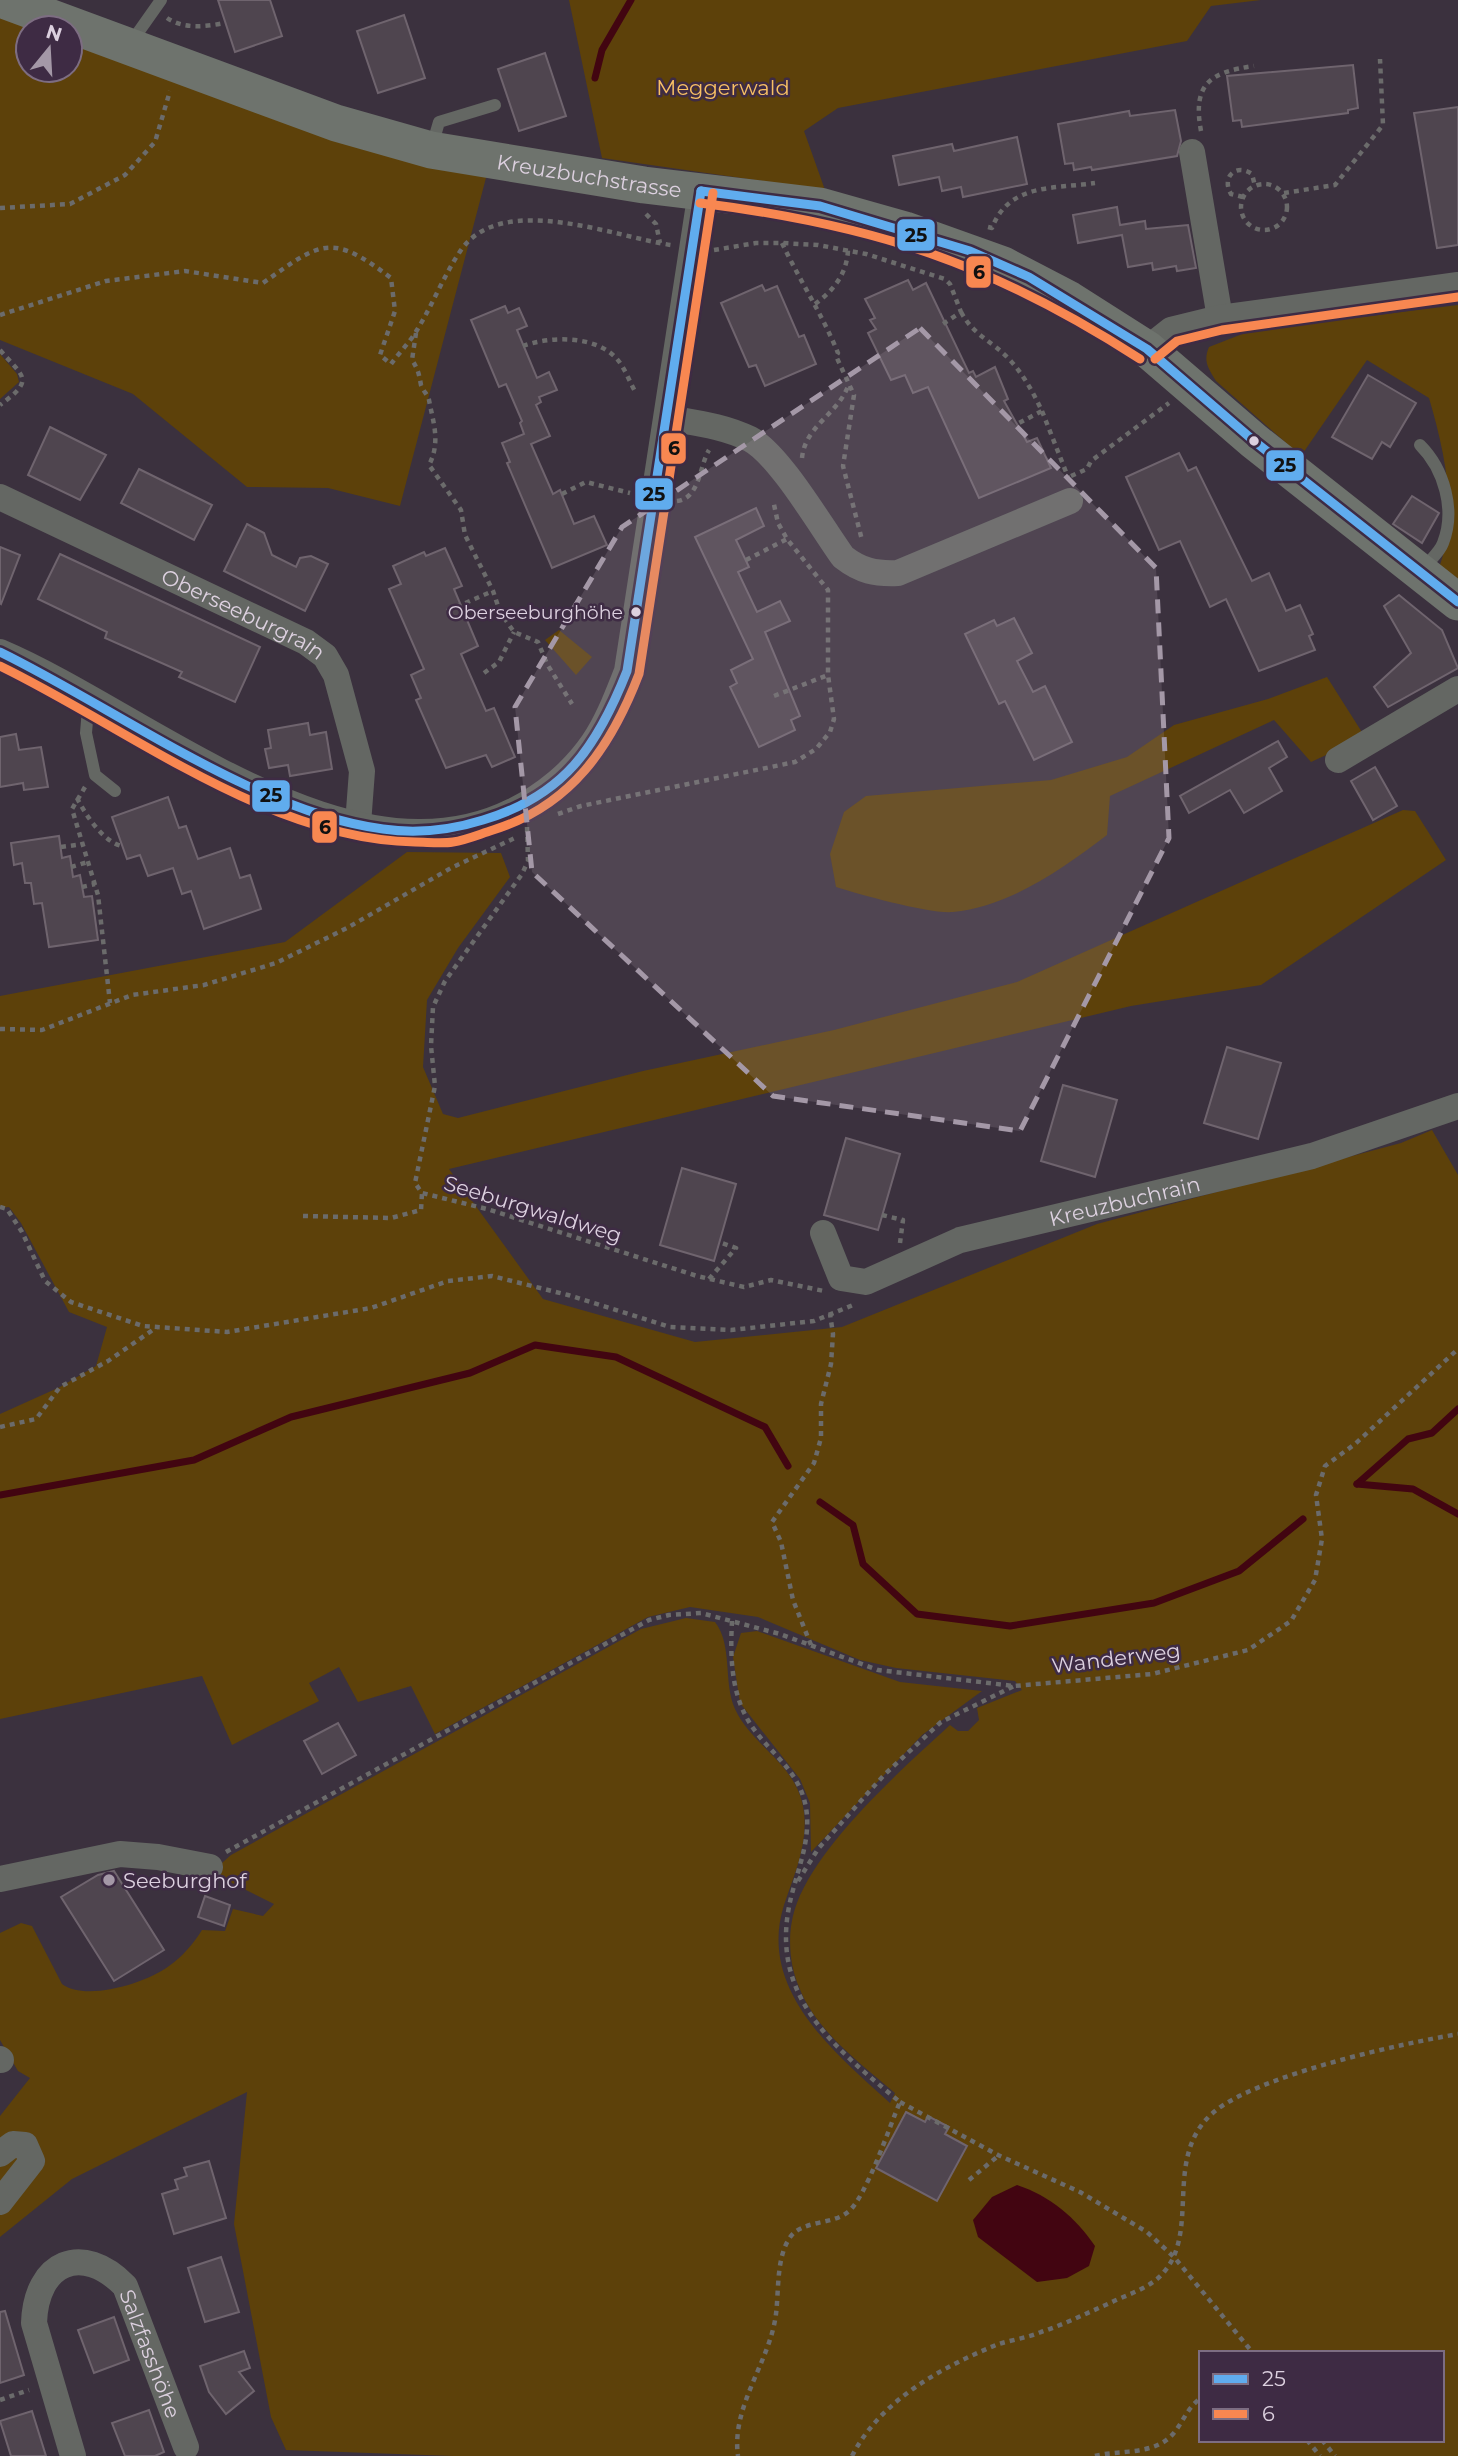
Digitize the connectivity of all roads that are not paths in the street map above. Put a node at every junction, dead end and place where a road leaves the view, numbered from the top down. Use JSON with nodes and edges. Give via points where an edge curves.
{"nodes":[{"id":1,"x":3,"y":0,"type":"edge"},
{"id":2,"x":161,"y":0,"type":"edge"},
{"id":3,"x":127,"y":47,"type":"junction"},
{"id":4,"x":495,"y":105,"type":"dead end"},
{"id":5,"x":431,"y":150,"type":"junction"},
{"id":6,"x":1192,"y":152,"type":"dead end"},
{"id":7,"x":701,"y":191,"type":"junction"},
{"id":8,"x":1458,"y":285,"type":"edge"},
{"id":9,"x":1220,"y":318,"type":"junction"},
{"id":10,"x":1147,"y":349,"type":"junction"},
{"id":11,"x":668,"y":418,"type":"junction"},
{"id":12,"x":1420,"y":445,"type":"dead end"},
{"id":13,"x":0,"y":497,"type":"edge"},
{"id":14,"x":1070,"y":502,"type":"dead end"},
{"id":15,"x":1420,"y":573,"type":"junction"},
{"id":16,"x":1458,"y":601,"type":"edge"},
{"id":17,"x":0,"y":652,"type":"edge"},
{"id":18,"x":1458,"y":689,"type":"edge"},
{"id":19,"x":89,"y":695,"type":"junction"},
{"id":20,"x":1338,"y":760,"type":"dead end"},
{"id":21,"x":115,"y":791,"type":"dead end"},
{"id":22,"x":358,"y":824,"type":"junction"},
{"id":23,"x":1458,"y":1106,"type":"edge"},
{"id":24,"x":823,"y":1233,"type":"dead end"},
{"id":25,"x":210,"y":1867,"type":"road end"},
{"id":26,"x":0,"y":1879,"type":"edge"},
{"id":27,"x":0,"y":2154,"type":"edge"},
{"id":28,"x":0,"y":2202,"type":"edge"},
{"id":29,"x":186,"y":2447,"type":"dead end"},
{"id":30,"x":73,"y":2456,"type":"edge"}],
"edges":[{"from":1,"to":3,"type":"street","name":"Kreuzbuchstrasse"},
{"from":2,"to":3,"type":"lane"},
{"from":3,"to":5,"type":"street","name":"Kreuzbuchstrasse","via":[[336,123]]},
{"from":4,"to":5,"type":"lane","via":[[439,122]]},
{"from":5,"to":7,"type":"street","name":"Kreuzbuchstrasse"},
{"from":6,"to":9,"type":"street"},
{"from":7,"to":10,"type":"street","name":"Kreuzbuchstrasse","via":[[821,206],[970,251],[1070,300]]},
{"from":7,"to":11,"type":"street"},
{"from":8,"to":9,"type":"street"},
{"from":9,"to":10,"type":"street","via":[[1171,330]]},
{"from":10,"to":15,"type":"street","name":"Kreuzbuchstrasse"},
{"from":11,"to":14,"type":"street","via":[[721,428],[753,440],[771,456],[843,557],[875,574],[898,573]]},
{"from":11,"to":22,"type":"street","via":[[627,671],[592,744],[532,802],[485,824],[421,832]]},
{"from":12,"to":15,"type":"lane","via":[[1435,460],[1444,480],[1447,525],[1443,545]]},
{"from":13,"to":22,"type":"street","name":"Oberseeburgrain","via":[[306,642],[325,656],[336,675],[362,771]]},
{"from":15,"to":16,"type":"street","name":"Kreuzbuchstrasse"},
{"from":17,"to":19,"type":"street"},
{"from":18,"to":20,"type":"street"},
{"from":19,"to":21,"type":"lane","via":[[86,733],[94,775]]},
{"from":19,"to":22,"type":"street","via":[[158,738],[245,783],[296,806]]},
{"from":23,"to":24,"type":"street","name":"Kreuzbuchrain","via":[[1312,1156],[960,1240],[854,1291],[841,1278]]},
{"from":25,"to":26,"type":"street","via":[[120,1854]]},
{"from":27,"to":28,"type":"street","via":[[13,2144],[25,2145],[32,2161]]},
{"from":29,"to":30,"type":"street","name":"Salzfasshöhe","via":[[125,2286],[111,2272],[75,2261],[43,2282],[34,2323]]}]}
